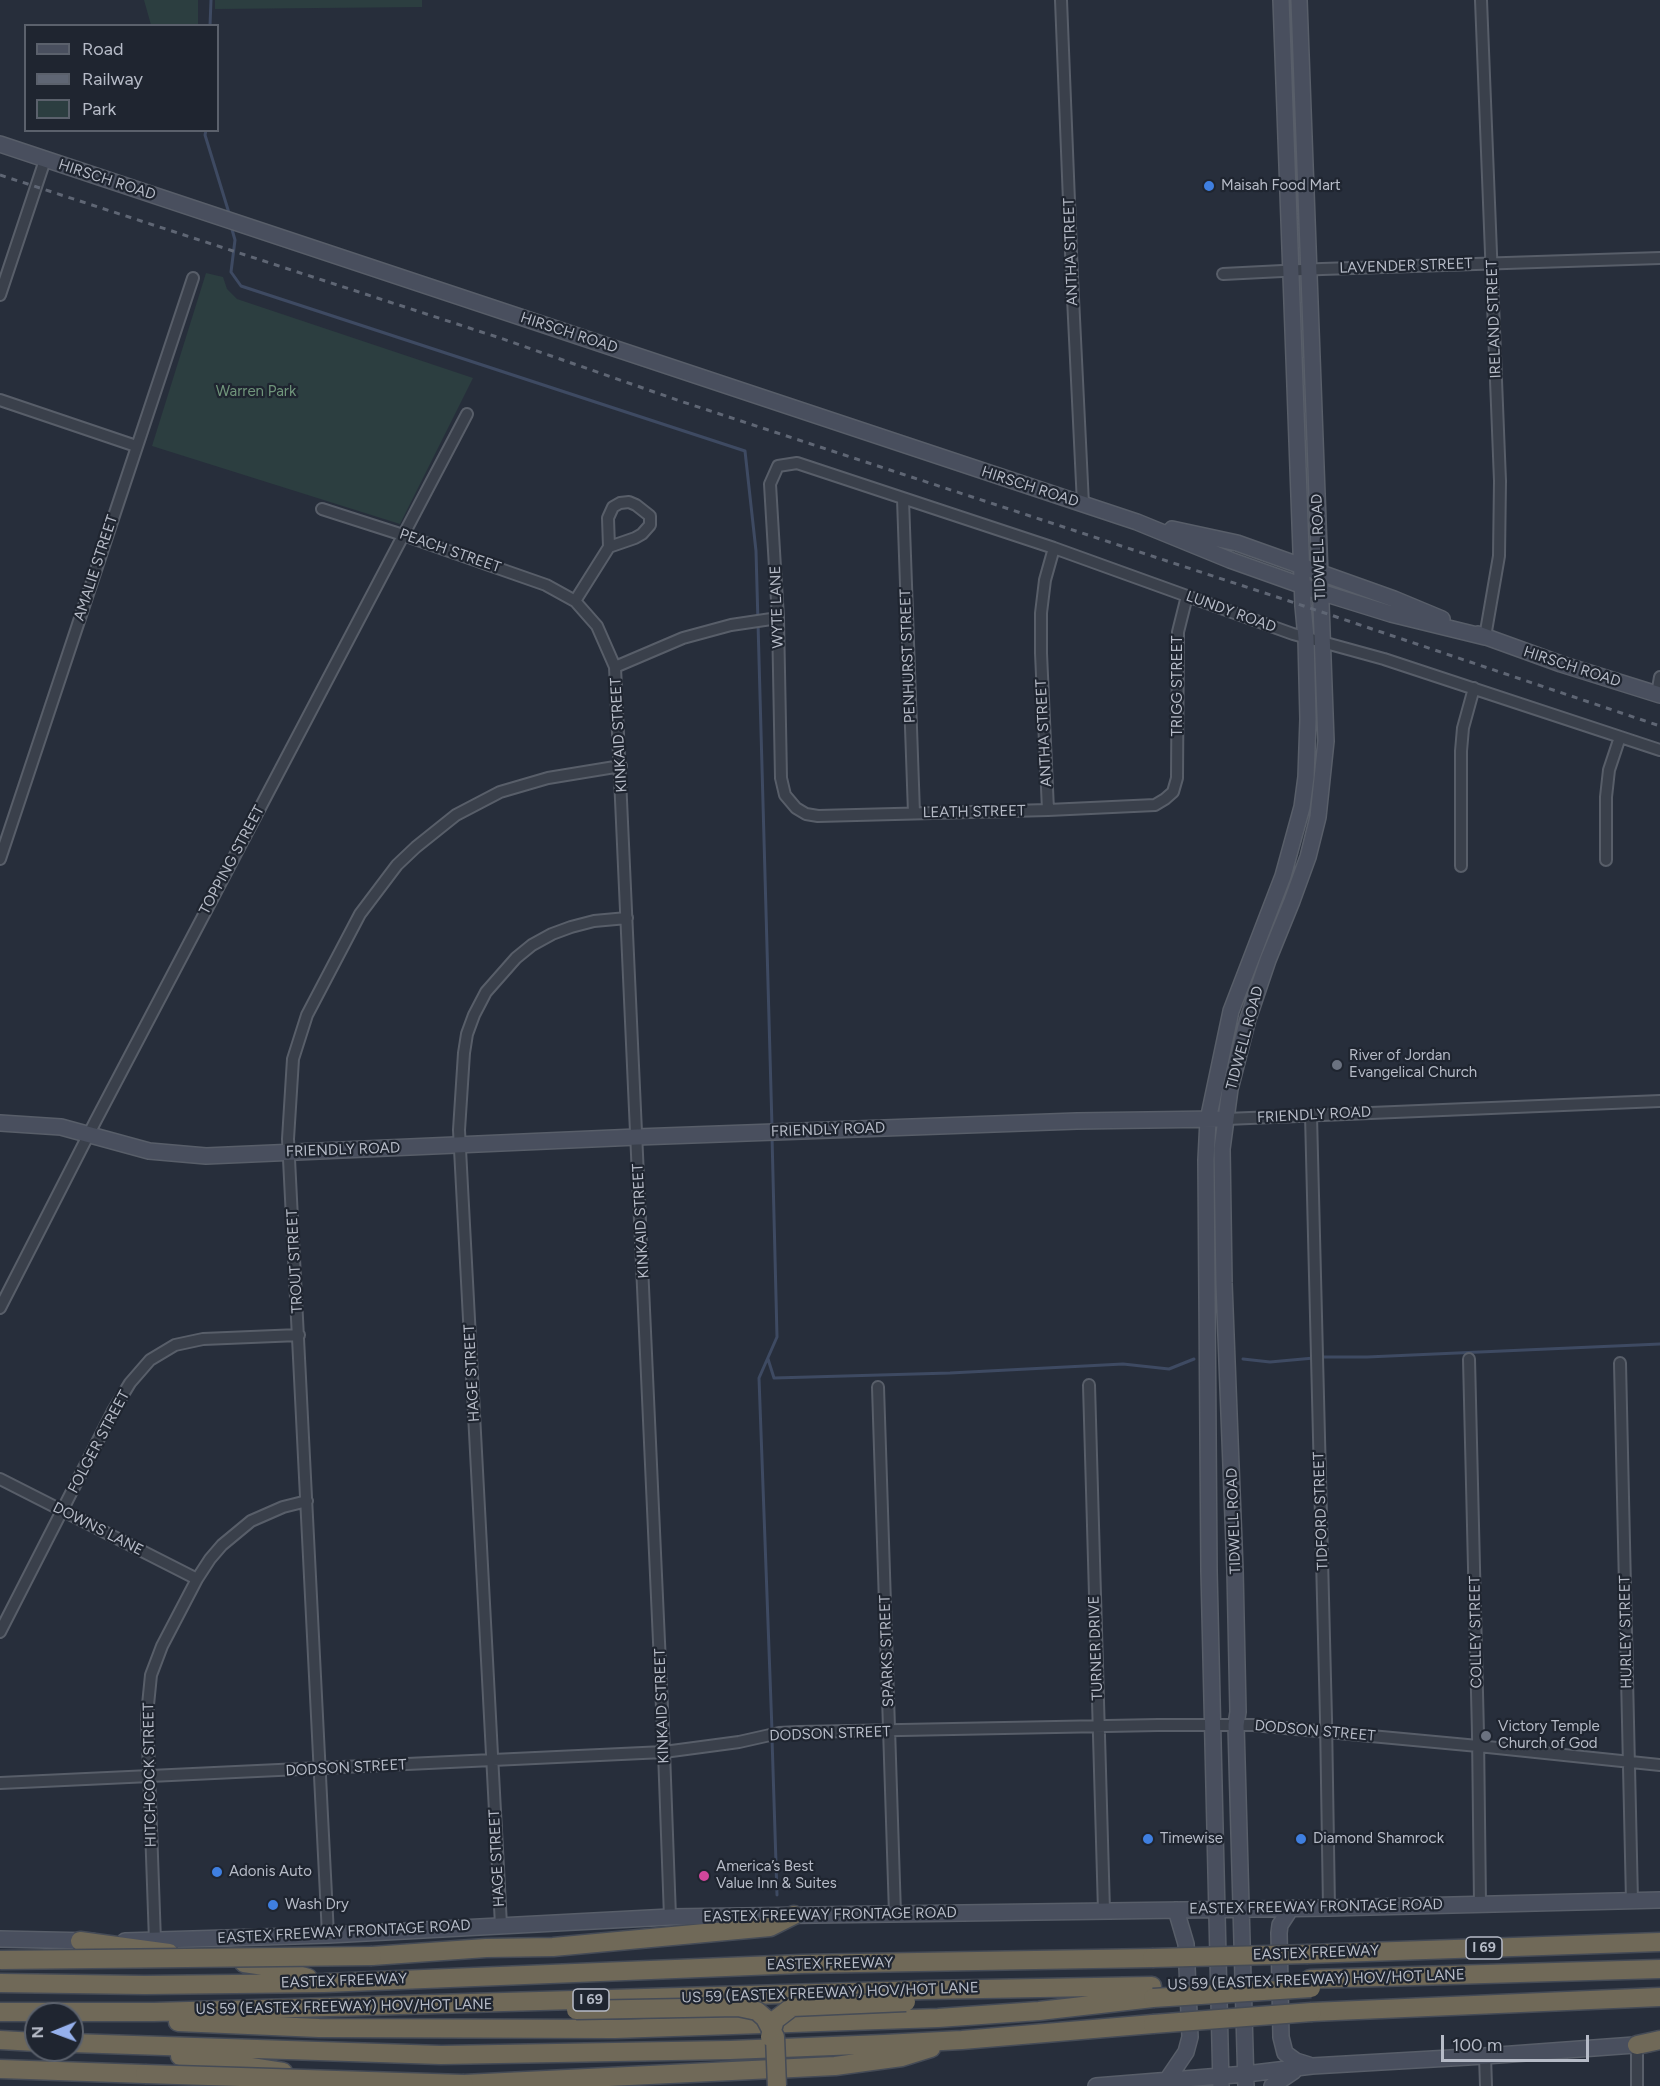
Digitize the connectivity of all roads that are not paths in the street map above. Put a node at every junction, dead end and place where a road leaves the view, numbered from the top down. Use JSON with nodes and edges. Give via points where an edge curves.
{"nodes":[{"id":1,"x":1061,"y":0,"type":"edge"},
{"id":2,"x":1281,"y":0,"type":"edge"},
{"id":3,"x":1299,"y":0,"type":"edge"},
{"id":4,"x":1481,"y":0,"type":"edge"},
{"id":5,"x":1302,"y":86,"type":"junction"},
{"id":6,"x":1284,"y":87,"type":"junction"},
{"id":7,"x":0,"y":144,"type":"edge"},
{"id":8,"x":45,"y":160,"type":"junction"},
{"id":9,"x":1660,"y":258,"type":"edge"},
{"id":10,"x":1491,"y":264,"type":"junction"},
{"id":11,"x":1309,"y":269,"type":"junction"},
{"id":12,"x":1290,"y":270,"type":"junction"},
{"id":13,"x":1223,"y":274,"type":"dead end"},
{"id":14,"x":193,"y":278,"type":"dead end"},
{"id":15,"x":0,"y":295,"type":"edge"},
{"id":16,"x":1313,"y":394,"type":"junction"},
{"id":17,"x":1296,"y":395,"type":"junction"},
{"id":18,"x":0,"y":400,"type":"edge"},
{"id":19,"x":467,"y":414,"type":"dead end"},
{"id":20,"x":136,"y":446,"type":"junction"},
{"id":21,"x":804,"y":465,"type":"joint"},
{"id":22,"x":903,"y":499,"type":"junction"},
{"id":23,"x":1083,"y":504,"type":"junction"},
{"id":24,"x":322,"y":509,"type":"dead end"},
{"id":25,"x":1137,"y":522,"type":"junction"},
{"id":26,"x":403,"y":535,"type":"junction"},
{"id":27,"x":609,"y":548,"type":"junction"},
{"id":28,"x":1054,"y":548,"type":"junction"},
{"id":29,"x":1303,"y":566,"type":"junction"},
{"id":30,"x":1320,"y":572,"type":"junction"},
{"id":31,"x":1303,"y":586,"type":"junction"},
{"id":32,"x":1320,"y":592,"type":"junction"},
{"id":33,"x":1187,"y":596,"type":"junction"},
{"id":34,"x":574,"y":601,"type":"junction"},
{"id":35,"x":773,"y":619,"type":"junction"},
{"id":36,"x":1485,"y":637,"type":"junction"},
{"id":37,"x":1306,"y":638,"type":"junction"},
{"id":38,"x":1323,"y":643,"type":"junction"},
{"id":39,"x":615,"y":667,"type":"junction"},
{"id":40,"x":1660,"y":677,"type":"edge"},
{"id":41,"x":1474,"y":688,"type":"junction"},
{"id":42,"x":1658,"y":695,"type":"edge"},
{"id":43,"x":1620,"y":737,"type":"junction"},
{"id":44,"x":1660,"y":750,"type":"edge"},
{"id":45,"x":621,"y":766,"type":"junction"},
{"id":46,"x":781,"y":776,"type":"joint"},
{"id":47,"x":1177,"y":778,"type":"joint"},
{"id":48,"x":1302,"y":807,"type":"junction"},
{"id":49,"x":1048,"y":810,"type":"junction"},
{"id":50,"x":1319,"y":811,"type":"junction"},
{"id":51,"x":914,"y":813,"type":"junction"},
{"id":52,"x":0,"y":859,"type":"edge"},
{"id":53,"x":1606,"y":860,"type":"dead end"},
{"id":54,"x":1461,"y":866,"type":"dead end"},
{"id":55,"x":627,"y":918,"type":"junction"},
{"id":56,"x":1261,"y":957,"type":"junction"},
{"id":57,"x":1660,"y":1101,"type":"edge"},
{"id":58,"x":1311,"y":1115,"type":"junction"},
{"id":59,"x":1226,"y":1119,"type":"junction"},
{"id":60,"x":1208,"y":1120,"type":"junction"},
{"id":61,"x":0,"y":1123,"type":"edge"},
{"id":62,"x":88,"y":1135,"type":"junction"},
{"id":63,"x":637,"y":1137,"type":"junction"},
{"id":64,"x":460,"y":1145,"type":"junction"},
{"id":65,"x":289,"y":1152,"type":"junction"},
{"id":66,"x":1224,"y":1283,"type":"junction"},
{"id":67,"x":1208,"y":1284,"type":"junction"},
{"id":68,"x":0,"y":1308,"type":"edge"},
{"id":69,"x":299,"y":1335,"type":"junction"},
{"id":70,"x":1469,"y":1359,"type":"dead end"},
{"id":71,"x":1620,"y":1363,"type":"dead end"},
{"id":72,"x":1089,"y":1385,"type":"dead end"},
{"id":73,"x":878,"y":1387,"type":"dead end"},
{"id":74,"x":0,"y":1479,"type":"edge"},
{"id":75,"x":307,"y":1501,"type":"junction"},
{"id":76,"x":62,"y":1512,"type":"junction"},
{"id":77,"x":1235,"y":1570,"type":"junction"},
{"id":78,"x":1209,"y":1571,"type":"junction"},
{"id":79,"x":197,"y":1579,"type":"junction"},
{"id":80,"x":0,"y":1632,"type":"edge"},
{"id":81,"x":1213,"y":1725,"type":"junction"},
{"id":82,"x":1236,"y":1725,"type":"junction"},
{"id":83,"x":1098,"y":1727,"type":"junction"},
{"id":84,"x":889,"y":1731,"type":"junction"},
{"id":85,"x":1326,"y":1732,"type":"junction"},
{"id":86,"x":1478,"y":1746,"type":"junction"},
{"id":87,"x":664,"y":1752,"type":"junction"},
{"id":88,"x":492,"y":1761,"type":"junction"},
{"id":89,"x":1629,"y":1763,"type":"junction"},
{"id":90,"x":1660,"y":1765,"type":"edge"},
{"id":91,"x":319,"y":1769,"type":"junction"},
{"id":92,"x":148,"y":1776,"type":"junction"},
{"id":93,"x":0,"y":1783,"type":"edge"},
{"id":94,"x":1660,"y":1900,"type":"edge"},
{"id":95,"x":1632,"y":1901,"type":"junction"},
{"id":96,"x":1480,"y":1904,"type":"junction"},
{"id":97,"x":1291,"y":1908,"type":"junction"},
{"id":98,"x":1329,"y":1908,"type":"junction"},
{"id":99,"x":1217,"y":1909,"type":"junction"},
{"id":100,"x":1241,"y":1909,"type":"junction"},
{"id":101,"x":1176,"y":1910,"type":"junction"},
{"id":102,"x":1104,"y":1911,"type":"junction"},
{"id":103,"x":895,"y":1914,"type":"junction"},
{"id":104,"x":794,"y":1915,"type":"junction"},
{"id":105,"x":670,"y":1917,"type":"junction"},
{"id":106,"x":501,"y":1924,"type":"junction"},
{"id":107,"x":328,"y":1935,"type":"junction"},
{"id":108,"x":0,"y":1939,"type":"edge"},
{"id":109,"x":80,"y":1941,"type":"junction"},
{"id":110,"x":155,"y":1941,"type":"junction"},
{"id":111,"x":1660,"y":1942,"type":"edge"},
{"id":112,"x":0,"y":1960,"type":"edge"},
{"id":113,"x":1660,"y":1969,"type":"edge"},
{"id":114,"x":0,"y":1983,"type":"edge"},
{"id":115,"x":324,"y":1983,"type":"junction"},
{"id":116,"x":1152,"y":1992,"type":"junction"},
{"id":117,"x":1660,"y":1997,"type":"edge"},
{"id":118,"x":906,"y":2005,"type":"junction"},
{"id":119,"x":0,"y":2012,"type":"edge"},
{"id":120,"x":154,"y":2012,"type":"junction"},
{"id":121,"x":24,"y":2013,"type":"edge"},
{"id":122,"x":84,"y":2013,"type":"edge"},
{"id":123,"x":576,"y":2014,"type":"junction"},
{"id":124,"x":84,"y":2017,"type":"edge"},
{"id":125,"x":185,"y":2022,"type":"junction"},
{"id":126,"x":771,"y":2027,"type":"junction"},
{"id":127,"x":0,"y":2040,"type":"edge"},
{"id":128,"x":962,"y":2040,"type":"junction"},
{"id":129,"x":24,"y":2041,"type":"edge"},
{"id":130,"x":1660,"y":2042,"type":"edge"},
{"id":131,"x":84,"y":2043,"type":"edge"},
{"id":132,"x":104,"y":2044,"type":"junction"},
{"id":133,"x":1636,"y":2045,"type":"junction"},
{"id":134,"x":772,"y":2047,"type":"junction"},
{"id":135,"x":1485,"y":2056,"type":"junction"},
{"id":136,"x":1304,"y":2067,"type":"junction"},
{"id":137,"x":0,"y":2069,"type":"edge"},
{"id":138,"x":1246,"y":2080,"type":"edge"},
{"id":139,"x":1221,"y":2081,"type":"edge"},
{"id":140,"x":1171,"y":2083,"type":"edge"},
{"id":141,"x":368,"y":2086,"type":"edge"},
{"id":142,"x":770,"y":2086,"type":"edge"},
{"id":143,"x":777,"y":2086,"type":"edge"},
{"id":144,"x":1096,"y":2086,"type":"edge"},
{"id":145,"x":1108,"y":2086,"type":"edge"},
{"id":146,"x":1272,"y":2086,"type":"edge"},
{"id":147,"x":1486,"y":2086,"type":"edge"},
{"id":148,"x":1637,"y":2086,"type":"edge"}],
"edges":[{"from":1,"to":23,"type":"street","name":"ANTHA STREET"},
{"from":2,"to":6,"type":"main road","name":"TIDWELL ROAD"},
{"from":3,"to":5,"type":"main road","name":"TIDWELL ROAD"},
{"from":4,"to":10,"type":"street","name":"IRELAND STREET"},
{"from":5,"to":6,"type":"main road"},
{"from":5,"to":11,"type":"main road","name":"TIDWELL ROAD"},
{"from":6,"to":12,"type":"main road","name":"TIDWELL ROAD"},
{"from":7,"to":8,"type":"main road","name":"HIRSCH ROAD"},
{"from":8,"to":15,"type":"street"},
{"from":8,"to":23,"type":"main road","name":"HIRSCH ROAD"},
{"from":9,"to":10,"type":"street","name":"LAVENDER STREET"},
{"from":10,"to":11,"type":"street","name":"LAVENDER STREET"},
{"from":10,"to":36,"type":"street","name":"IRELAND STREET","via":[[1500,482],[1498,556]]},
{"from":11,"to":12,"type":"street","name":"LAVENDER STREET"},
{"from":11,"to":16,"type":"main road","name":"TIDWELL ROAD"},
{"from":12,"to":13,"type":"street","name":"LAVENDER STREET"},
{"from":12,"to":17,"type":"main road","name":"TIDWELL ROAD"},
{"from":14,"to":20,"type":"street","name":"AMALIE STREET"},
{"from":16,"to":17,"type":"main road"},
{"from":16,"to":30,"type":"main road","name":"TIDWELL ROAD"},
{"from":17,"to":29,"type":"main road","name":"TIDWELL ROAD"},
{"from":18,"to":20,"type":"street"},
{"from":19,"to":26,"type":"street","name":"TOPPING STREET"},
{"from":20,"to":52,"type":"street","name":"AMALIE STREET"},
{"from":21,"to":22,"type":"street","name":"LUNDY ROAD"},
{"from":21,"to":35,"type":"street","name":"WYTE LANE","via":[[778,466],[770,484]]},
{"from":22,"to":28,"type":"street","name":"LUNDY ROAD"},
{"from":22,"to":51,"type":"street","name":"PENHURST STREET"},
{"from":23,"to":25,"type":"main road","name":"HIRSCH ROAD"},
{"from":24,"to":26,"type":"street","name":"PEACH STREET"},
{"from":25,"to":29,"type":"main road","name":"HIRSCH ROAD","via":[[1237,543]]},
{"from":25,"to":31,"type":"main road","name":"HIRSCH ROAD"},
{"from":26,"to":34,"type":"street","name":"PEACH STREET","via":[[526,577]]},
{"from":26,"to":62,"type":"street","name":"TOPPING STREET"},
{"from":27,"to":27,"type":"street","via":[[642,534],[650,525],[650,516],[633,503],[613,507],[608,518]]},
{"from":27,"to":34,"type":"street"},
{"from":28,"to":33,"type":"street","name":"LUNDY ROAD"},
{"from":28,"to":49,"type":"street","name":"ANTHA STREET","via":[[1041,613]]},
{"from":29,"to":30,"type":"main road","name":"HIRSCH ROAD"},
{"from":29,"to":31,"type":"main road","name":"TIDWELL ROAD"},
{"from":30,"to":32,"type":"main road","name":"TIDWELL ROAD"},
{"from":30,"to":36,"type":"main road","name":"HIRSCH ROAD"},
{"from":31,"to":32,"type":"main road","name":"HIRSCH ROAD"},
{"from":31,"to":37,"type":"main road","name":"TIDWELL ROAD"},
{"from":32,"to":36,"type":"main road","name":"HIRSCH ROAD"},
{"from":32,"to":38,"type":"main road","name":"TIDWELL ROAD"},
{"from":33,"to":37,"type":"street","name":"LUNDY ROAD"},
{"from":33,"to":47,"type":"street","name":"TRIGG STREET","via":[[1178,632]]},
{"from":34,"to":39,"type":"street","name":"KINKAID STREET","via":[[597,626]]},
{"from":35,"to":39,"type":"street","via":[[683,638]]},
{"from":35,"to":46,"type":"street","name":"WYTE LANE"},
{"from":36,"to":42,"type":"main road","name":"HIRSCH ROAD"},
{"from":37,"to":38,"type":"street","name":"LUNDY ROAD"},
{"from":37,"to":48,"type":"main road","name":"TIDWELL ROAD","via":[[1308,719]]},
{"from":38,"to":41,"type":"street","name":"LUNDY ROAD"},
{"from":38,"to":50,"type":"main road","name":"TIDWELL ROAD","via":[[1326,741]]},
{"from":39,"to":45,"type":"street","name":"KINKAID STREET"},
{"from":40,"to":42,"type":"street"},
{"from":41,"to":43,"type":"street","name":"LUNDY ROAD"},
{"from":41,"to":54,"type":"street","via":[[1461,751]]},
{"from":43,"to":44,"type":"street","name":"LUNDY ROAD"},
{"from":43,"to":53,"type":"street","via":[[1605,797]]},
{"from":45,"to":55,"type":"street","name":"KINKAID STREET"},
{"from":45,"to":65,"type":"street","name":"TROUT STREET","via":[[548,778],[500,792],[456,815],[397,865],[360,914],[307,1015],[290,1081]]},
{"from":46,"to":51,"type":"street","name":"LEATH STREET","via":[[784,795],[806,814]]},
{"from":47,"to":49,"type":"street","name":"LEATH STREET","via":[[1173,792],[1155,805]]},
{"from":48,"to":50,"type":"main road"},
{"from":48,"to":56,"type":"main road","name":"TIDWELL ROAD"},
{"from":49,"to":51,"type":"street","name":"LEATH STREET"},
{"from":50,"to":56,"type":"main road","name":"TIDWELL ROAD","via":[[1293,900]]},
{"from":55,"to":63,"type":"street","name":"KINKAID STREET"},
{"from":55,"to":64,"type":"street","name":"HAGE STREET","via":[[594,921],[552,934],[516,958],[486,992],[467,1034]]},
{"from":56,"to":59,"type":"main road","name":"TIDWELL ROAD"},
{"from":56,"to":60,"type":"main road","name":"TIDWELL ROAD","via":[[1232,1011]]},
{"from":57,"to":58,"type":"street","name":"FRIENDLY ROAD"},
{"from":58,"to":59,"type":"street","name":"FRIENDLY ROAD"},
{"from":58,"to":85,"type":"street","name":"TIDFORD STREET"},
{"from":59,"to":60,"type":"main road","name":"FRIENDLY ROAD"},
{"from":59,"to":66,"type":"main road","name":"TIDWELL ROAD","via":[[1221,1176]]},
{"from":60,"to":63,"type":"main road","name":"FRIENDLY ROAD"},
{"from":60,"to":67,"type":"main road","name":"TIDWELL ROAD"},
{"from":61,"to":62,"type":"main road","name":"FRIENDLY ROAD","via":[[61,1127]]},
{"from":62,"to":65,"type":"main road","name":"FRIENDLY ROAD","via":[[171,1154]]},
{"from":62,"to":68,"type":"street","name":"TOPPING STREET"},
{"from":63,"to":64,"type":"main road","name":"FRIENDLY ROAD"},
{"from":63,"to":87,"type":"street","name":"KINKAID STREET"},
{"from":64,"to":65,"type":"main road","name":"FRIENDLY ROAD"},
{"from":64,"to":88,"type":"street","name":"HAGE STREET"},
{"from":65,"to":69,"type":"street","name":"TROUT STREET"},
{"from":66,"to":67,"type":"main road"},
{"from":66,"to":77,"type":"main road","name":"TIDWELL ROAD"},
{"from":67,"to":78,"type":"main road","name":"TIDWELL ROAD"},
{"from":69,"to":75,"type":"street","name":"TROUT STREET"},
{"from":69,"to":76,"type":"street","name":"FOLGER STREET","via":[[203,1339],[175,1345],[150,1360],[113,1411]]},
{"from":70,"to":86,"type":"street","name":"COLLEY STREET"},
{"from":71,"to":89,"type":"street","name":"HURLEY STREET"},
{"from":72,"to":83,"type":"street","name":"TURNER DRIVE"},
{"from":73,"to":84,"type":"street","name":"SPARKS STREET"},
{"from":74,"to":76,"type":"street","name":"DOWNS LANE"},
{"from":75,"to":79,"type":"street","name":"HITCHCOCK STREET","via":[[251,1521],[222,1545]]},
{"from":75,"to":91,"type":"street","name":"TROUT STREET"},
{"from":76,"to":79,"type":"street","name":"DOWNS LANE"},
{"from":76,"to":80,"type":"street","name":"FOLGER STREET"},
{"from":77,"to":78,"type":"main road"},
{"from":77,"to":82,"type":"main road","name":"TIDWELL ROAD"},
{"from":78,"to":81,"type":"main road","name":"TIDWELL ROAD"},
{"from":79,"to":92,"type":"street","name":"HITCHCOCK STREET","via":[[151,1675]]},
{"from":81,"to":82,"type":"street","name":"DODSON STREET"},
{"from":81,"to":83,"type":"street","name":"DODSON STREET"},
{"from":81,"to":99,"type":"main road","name":"TIDWELL ROAD"},
{"from":82,"to":85,"type":"street","name":"DODSON STREET"},
{"from":82,"to":100,"type":"main road","name":"TIDWELL ROAD"},
{"from":83,"to":84,"type":"street","name":"DODSON STREET"},
{"from":83,"to":102,"type":"street","name":"TURNER DRIVE"},
{"from":84,"to":87,"type":"street","name":"DODSON STREET","via":[[792,1732]]},
{"from":84,"to":103,"type":"street","name":"SPARKS STREET"},
{"from":85,"to":86,"type":"street","name":"DODSON STREET"},
{"from":85,"to":98,"type":"street","name":"TIDFORD STREET"},
{"from":86,"to":89,"type":"street","name":"DODSON STREET"},
{"from":86,"to":96,"type":"street","name":"COLLEY STREET"},
{"from":87,"to":88,"type":"street","name":"DODSON STREET"},
{"from":87,"to":105,"type":"street","name":"KINKAID STREET"},
{"from":88,"to":91,"type":"street","name":"DODSON STREET"},
{"from":88,"to":106,"type":"street","name":"HAGE STREET"},
{"from":89,"to":90,"type":"street","name":"DODSON STREET"},
{"from":89,"to":95,"type":"street","name":"HURLEY STREET"},
{"from":91,"to":92,"type":"street","name":"DODSON STREET"},
{"from":91,"to":107,"type":"street","name":"TROUT STREET"},
{"from":92,"to":93,"type":"street","name":"DODSON STREET"},
{"from":92,"to":110,"type":"street","name":"HITCHCOCK STREET"},
{"from":94,"to":95,"type":"main road","name":"EASTEX FREEWAY FRONTAGE ROAD"},
{"from":95,"to":96,"type":"main road","name":"EASTEX FREEWAY FRONTAGE ROAD"},
{"from":96,"to":98,"type":"main road","name":"EASTEX FREEWAY FRONTAGE ROAD"},
{"from":97,"to":98,"type":"main road","name":"EASTEX FREEWAY FRONTAGE ROAD"},
{"from":97,"to":100,"type":"main road","name":"EASTEX FREEWAY FRONTAGE ROAD"},
{"from":97,"to":136,"type":"main road","via":[[1279,1933],[1282,2046],[1290,2058]]},
{"from":99,"to":100,"type":"main road","name":"EASTEX FREEWAY FRONTAGE ROAD"},
{"from":99,"to":101,"type":"main road","name":"EASTEX FREEWAY FRONTAGE ROAD"},
{"from":99,"to":139,"type":"main road","name":"TIDWELL ROAD"},
{"from":100,"to":138,"type":"main road","name":"TIDWELL ROAD"},
{"from":101,"to":102,"type":"main road","name":"EASTEX FREEWAY FRONTAGE ROAD"},
{"from":101,"to":140,"type":"main road","via":[[1186,1944],[1190,2037]]},
{"from":102,"to":103,"type":"main road","name":"EASTEX FREEWAY FRONTAGE ROAD"},
{"from":103,"to":104,"type":"main road","name":"EASTEX FREEWAY FRONTAGE ROAD"},
{"from":104,"to":105,"type":"main road","name":"EASTEX FREEWAY FRONTAGE ROAD"},
{"from":104,"to":112,"type":"highway","bridge":true,"via":[[770,1927],[553,1947],[372,1956]]},
{"from":105,"to":106,"type":"main road","name":"EASTEX FREEWAY FRONTAGE ROAD"},
{"from":106,"to":107,"type":"main road","name":"EASTEX FREEWAY FRONTAGE ROAD"},
{"from":107,"to":110,"type":"main road","name":"EASTEX FREEWAY FRONTAGE ROAD"},
{"from":108,"to":109,"type":"main road","name":"EASTEX FREEWAY FRONTAGE ROAD"},
{"from":109,"to":110,"type":"main road","name":"EASTEX FREEWAY FRONTAGE ROAD"},
{"from":109,"to":115,"type":"highway","via":[[271,1967]]},
{"from":111,"to":115,"type":"highway","name":"EASTEX FREEWAY","number":"I 69","bridge":true,"via":[[801,1964]]},
{"from":113,"to":116,"type":"highway","number":"I 69","bridge":true},
{"from":114,"to":115,"type":"highway","name":"EASTEX FREEWAY","number":"I 69"},
{"from":116,"to":118,"type":"highway"},
{"from":116,"to":120,"type":"highway","name":"US 59 (EASTEX FREEWAY) HOV/HOT LANE","number":"I 69","via":[[901,1991]]},
{"from":116,"to":125,"type":"highway","via":[[1039,2011],[938,2018],[615,2029],[320,2028]]},
{"from":117,"to":128,"type":"highway","bridge":true,"via":[[1312,2012]]},
{"from":118,"to":126,"type":"highway","bridge":true,"via":[[792,2007],[778,2016]]},
{"from":118,"to":134,"type":"highway","via":[[795,2015],[783,2024]]},
{"from":119,"to":121,"type":"highway","name":"US 59 (EASTEX FREEWAY) HOV/HOT LANE"},
{"from":120,"to":122,"type":"highway","name":"US 59 (EASTEX FREEWAY) HOV/HOT LANE","number":"I 69"},
{"from":120,"to":123,"type":"highway"},
{"from":123,"to":125,"type":"highway"},
{"from":123,"to":126,"type":"highway","bridge":true,"via":[[738,2007],[757,2011]]},
{"from":123,"to":134,"type":"highway","via":[[743,2016],[763,2028]]},
{"from":124,"to":125,"type":"highway"},
{"from":126,"to":134,"type":"highway","bridge":true,"via":[[775,2037]]},
{"from":127,"to":129,"type":"highway"},
{"from":128,"to":132,"type":"highway","via":[[730,2050],[441,2055]]},
{"from":128,"to":137,"type":"highway","bridge":true,"via":[[902,2057],[836,2066],[464,2084]]},
{"from":130,"to":133,"type":"highway"},
{"from":131,"to":132,"type":"highway"},
{"from":132,"to":141,"type":"highway"},
{"from":133,"to":135,"type":"main road"},
{"from":133,"to":148,"type":"street"},
{"from":134,"to":142,"type":"highway"},
{"from":134,"to":143,"type":"highway","bridge":true},
{"from":135,"to":136,"type":"main road"},
{"from":135,"to":147,"type":"street"},
{"from":136,"to":138,"type":"main road"},
{"from":136,"to":146,"type":"main road"},
{"from":138,"to":139,"type":"main road"},
{"from":139,"to":140,"type":"main road"},
{"from":140,"to":145,"type":"main road"},
{"from":144,"to":145,"type":"main road"}]}
